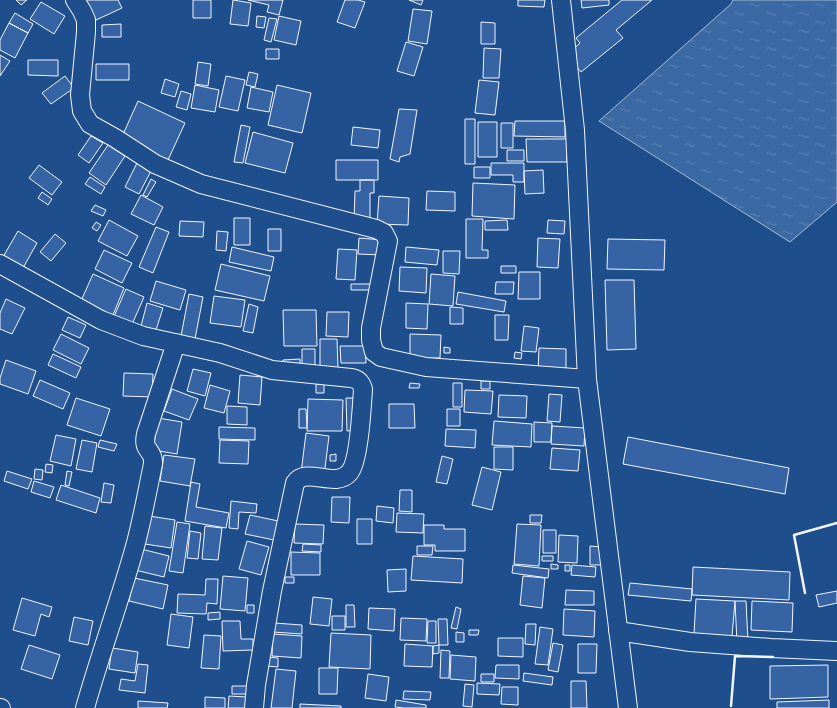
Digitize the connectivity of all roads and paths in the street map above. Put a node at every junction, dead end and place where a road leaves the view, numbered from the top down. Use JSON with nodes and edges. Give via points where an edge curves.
{"nodes":[{"id":1,"x":75,"y":0,"type":"edge"},
{"id":2,"x":561,"y":0,"type":"edge"},
{"id":3,"x":0,"y":264,"type":"edge"},
{"id":4,"x":176,"y":343,"type":"junction"},
{"id":5,"x":587,"y":379,"type":"junction"},
{"id":6,"x":618,"y":631,"type":"junction"},
{"id":7,"x":837,"y":651,"type":"edge"},
{"id":8,"x":85,"y":708,"type":"edge"},
{"id":9,"x":254,"y":708,"type":"edge"},
{"id":10,"x":628,"y":708,"type":"edge"}],
"edges":[{"from":1,"to":5,"type":"street","via":[[86,20],[80,95],[82,111],[90,124],[155,164],[201,184],[384,233],[388,240],[371,328],[374,352],[381,357],[426,367]]},
{"from":2,"to":5,"type":"street","via":[[575,130]]},
{"from":3,"to":4,"type":"street","via":[[102,320],[144,336]]},
{"from":4,"to":8,"type":"street","via":[[144,442],[153,464],[135,548]]},
{"from":4,"to":9,"type":"street","via":[[272,370],[356,378],[363,388],[355,458],[349,473],[337,478],[306,476],[295,483],[272,591]]},
{"from":5,"to":6,"type":"street"},
{"from":6,"to":7,"type":"street","via":[[690,642]]},
{"from":6,"to":10,"type":"street"}]}
